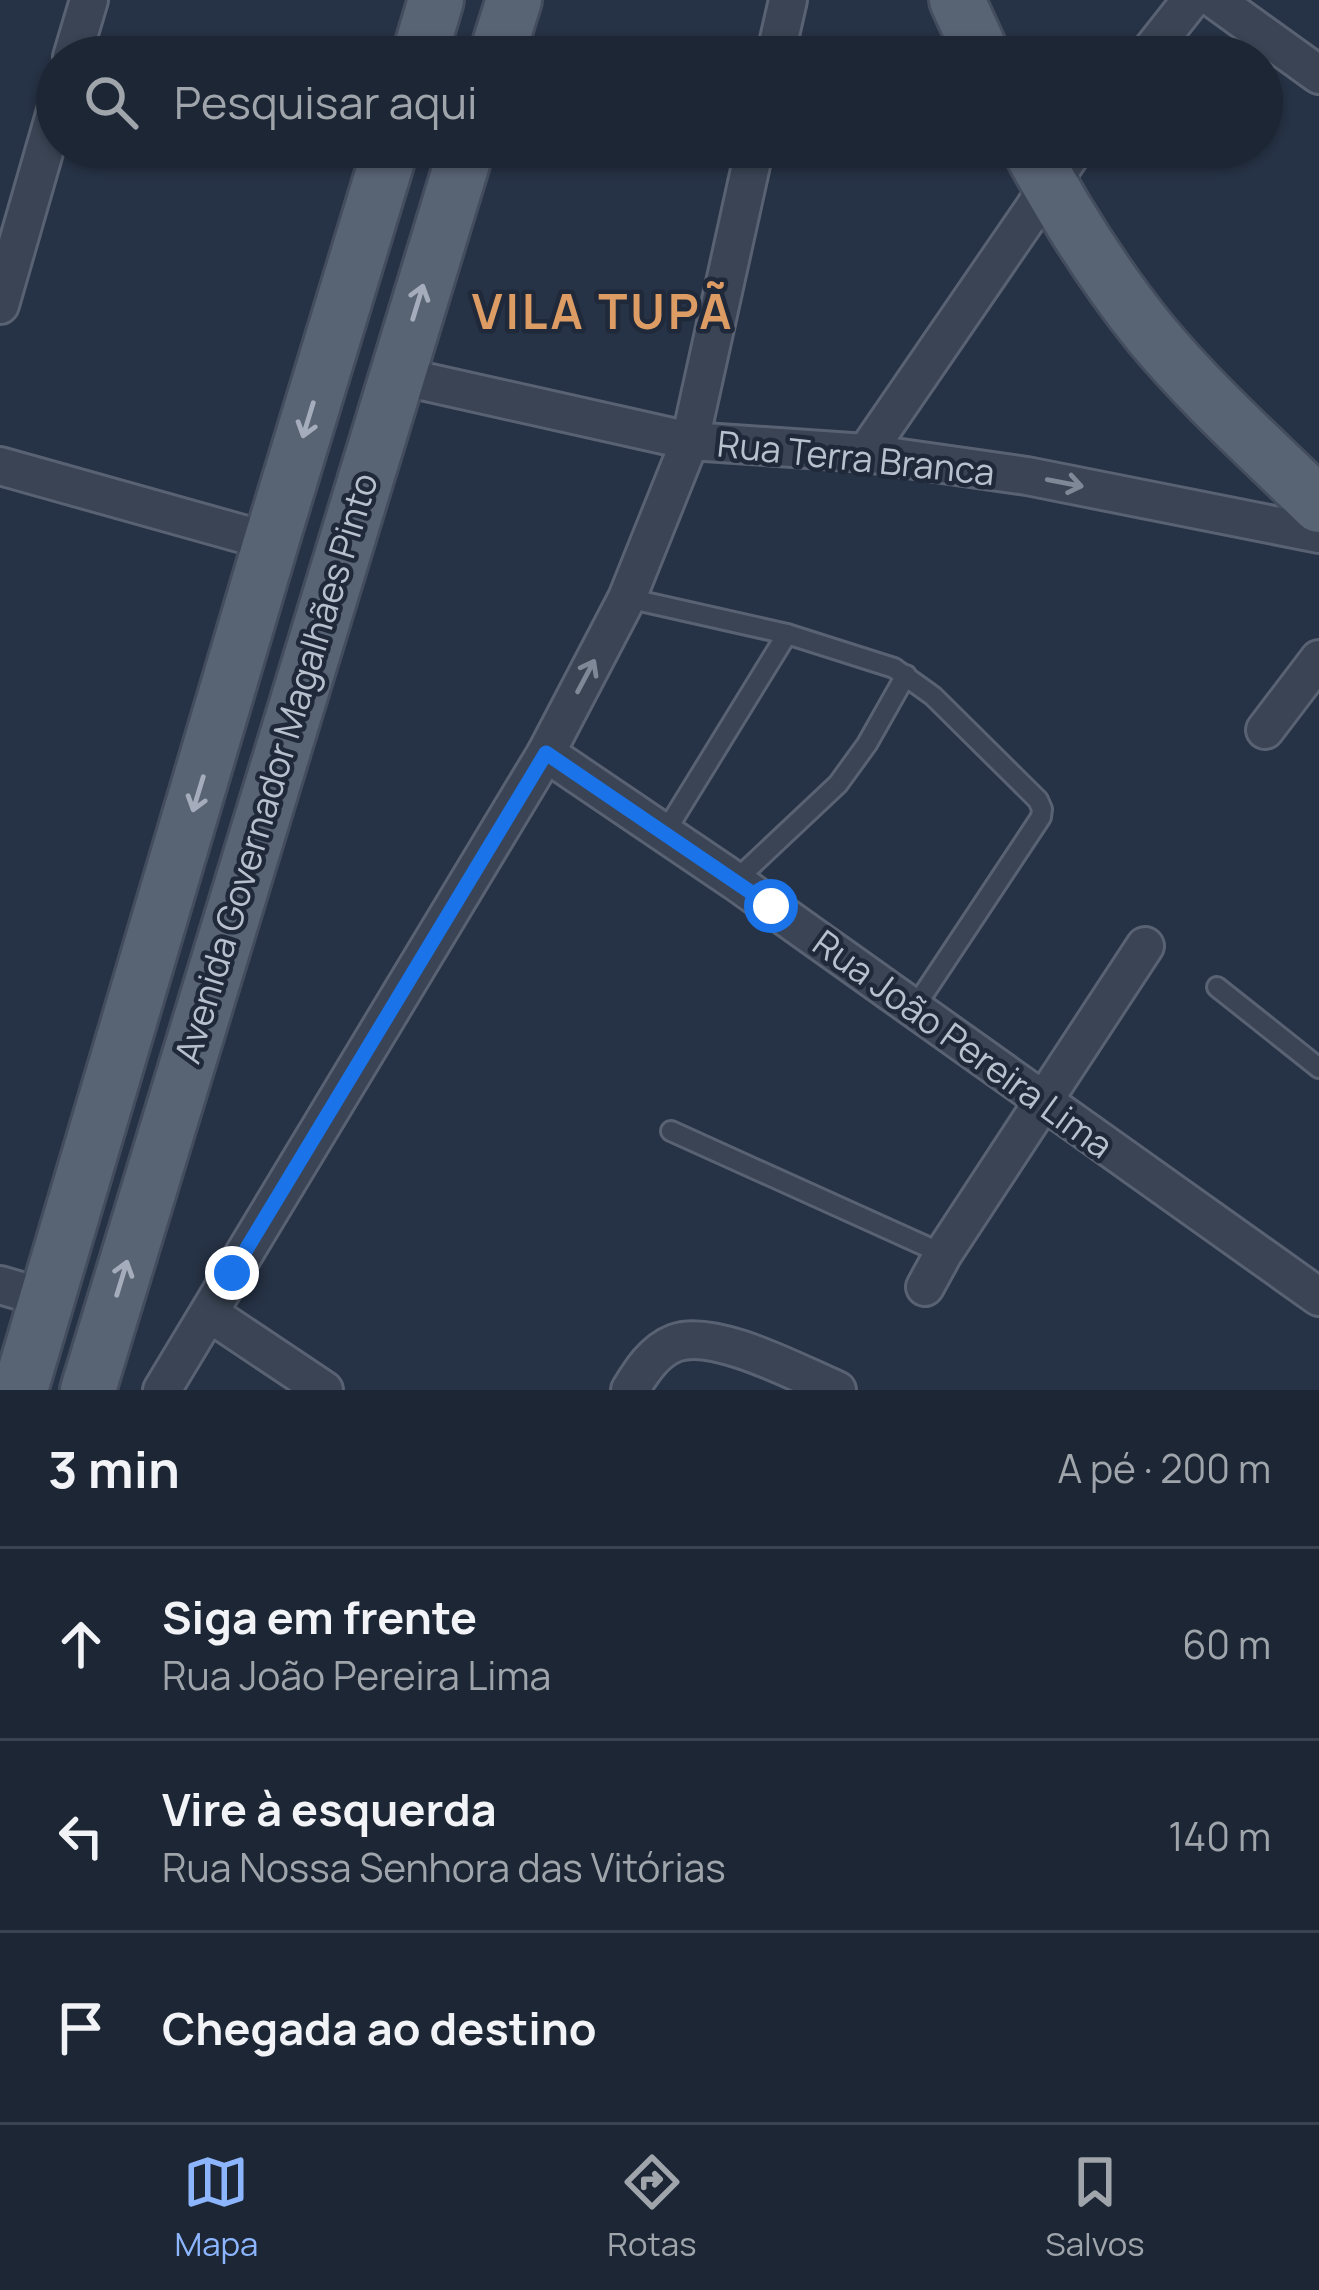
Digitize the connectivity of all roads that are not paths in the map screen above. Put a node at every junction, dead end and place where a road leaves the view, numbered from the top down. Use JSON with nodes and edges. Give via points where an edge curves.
{"nodes":[{"id":1,"x":89,"y":0,"type":"edge"},
{"id":2,"x":436,"y":0,"type":"edge"},
{"id":3,"x":514,"y":0,"type":"edge"},
{"id":4,"x":788,"y":0,"type":"edge"},
{"id":5,"x":957,"y":0,"type":"edge"},
{"id":6,"x":1191,"y":0,"type":"edge"},
{"id":7,"x":1215,"y":0,"type":"edge"},
{"id":8,"x":78,"y":36,"type":"edge"},
{"id":9,"x":425,"y":36,"type":"edge"},
{"id":10,"x":503,"y":36,"type":"edge"},
{"id":11,"x":780,"y":36,"type":"edge"},
{"id":12,"x":973,"y":36,"type":"edge"},
{"id":13,"x":1163,"y":36,"type":"edge"},
{"id":14,"x":1265,"y":36,"type":"edge"},
{"id":15,"x":1283,"y":49,"type":"edge"},
{"id":16,"x":1319,"y":75,"type":"edge"},
{"id":17,"x":36,"y":149,"type":"edge"},
{"id":18,"x":386,"y":168,"type":"edge"},
{"id":19,"x":460,"y":168,"type":"edge"},
{"id":20,"x":750,"y":168,"type":"edge"},
{"id":21,"x":1045,"y":168,"type":"edge"},
{"id":22,"x":1055,"y":168,"type":"edge"},
{"id":23,"x":16,"y":189,"type":"edge"},
{"id":24,"x":0,"y":305,"type":"edge"},
{"id":25,"x":395,"y":375,"type":"junction"},
{"id":26,"x":690,"y":441,"type":"junction"},
{"id":27,"x":866,"y":453,"type":"junction"},
{"id":28,"x":0,"y":466,"type":"edge"},
{"id":29,"x":1319,"y":505,"type":"edge"},
{"id":30,"x":1319,"y":534,"type":"edge"},
{"id":31,"x":271,"y":542,"type":"junction"},
{"id":32,"x":627,"y":598,"type":"junction"},
{"id":33,"x":787,"y":634,"type":"junction"},
{"id":34,"x":1319,"y":658,"type":"edge"},
{"id":35,"x":907,"y":675,"type":"junction"},
{"id":36,"x":1265,"y":730,"type":"dead end"},
{"id":37,"x":546,"y":753,"type":"junction"},
{"id":38,"x":664,"y":834,"type":"junction"},
{"id":39,"x":735,"y":880,"type":"junction"},
{"id":40,"x":1145,"y":946,"type":"dead end"},
{"id":41,"x":1216,"y":987,"type":"dead end"},
{"id":42,"x":915,"y":1007,"type":"junction"},
{"id":43,"x":1319,"y":1068,"type":"edge"},
{"id":44,"x":1043,"y":1102,"type":"junction"},
{"id":45,"x":670,"y":1131,"type":"dead end"},
{"id":46,"x":943,"y":1254,"type":"junction"},
{"id":47,"x":925,"y":1287,"type":"dead end"},
{"id":48,"x":24,"y":1292,"type":"edge"},
{"id":49,"x":1319,"y":1297,"type":"edge"},
{"id":50,"x":208,"y":1313,"type":"junction"},
{"id":51,"x":20,"y":1390,"type":"edge"},
{"id":52,"x":88,"y":1390,"type":"edge"},
{"id":53,"x":162,"y":1390,"type":"edge"},
{"id":54,"x":324,"y":1390,"type":"edge"},
{"id":55,"x":629,"y":1390,"type":"edge"},
{"id":56,"x":837,"y":1390,"type":"edge"}],
"edges":[{"from":1,"to":8,"type":"street"},
{"from":2,"to":9,"type":"main road"},
{"from":3,"to":10,"type":"main road"},
{"from":4,"to":11,"type":"street"},
{"from":5,"to":12,"type":"main road"},
{"from":6,"to":13,"type":"street"},
{"from":7,"to":14,"type":"street"},
{"from":15,"to":16,"type":"street"},
{"from":17,"to":23,"type":"street"},
{"from":18,"to":31,"type":"main road","name":"Avenida Governador Magalhães Pinto","one_way":true},
{"from":25,"to":19,"type":"main road","name":"Avenida Governador Magalhães Pinto","one_way":true},
{"from":20,"to":26,"type":"street"},
{"from":21,"to":27,"type":"street"},
{"from":22,"to":29,"type":"main road","via":[[1099,263],[1150,332]]},
{"from":23,"to":24,"type":"street"},
{"from":25,"to":26,"type":"street","name":"Rua Terra Branca"},
{"from":52,"to":25,"type":"main road","name":"Avenida Governador Magalhães Pinto","one_way":true},
{"from":26,"to":27,"type":"street","name":"Rua Terra Branca"},
{"from":26,"to":32,"type":"street"},
{"from":27,"to":30,"type":"street","name":"Rua Terra Branca","one_way":true},
{"from":28,"to":31,"type":"street"},
{"from":31,"to":48,"type":"main road","name":"Avenida Governador Magalhães Pinto","one_way":true},
{"from":32,"to":33,"type":"lane"},
{"from":37,"to":32,"type":"street","one_way":true},
{"from":33,"to":35,"type":"lane"},
{"from":33,"to":38,"type":"lane"},
{"from":34,"to":36,"type":"street"},
{"from":35,"to":39,"type":"lane","via":[[838,784]]},
{"from":35,"to":42,"type":"lane","via":[[1042,808]]},
{"from":37,"to":38,"type":"street","name":"Rua João Pereira Lima"},
{"from":37,"to":50,"type":"street"},
{"from":38,"to":39,"type":"street","name":"Rua João Pereira Lima"},
{"from":39,"to":42,"type":"street","name":"Rua João Pereira Lima"},
{"from":40,"to":44,"type":"street"},
{"from":41,"to":43,"type":"lane"},
{"from":42,"to":44,"type":"street","name":"Rua João Pereira Lima"},
{"from":44,"to":46,"type":"street"},
{"from":44,"to":49,"type":"street","name":"Rua João Pereira Lima"},
{"from":45,"to":46,"type":"lane"},
{"from":46,"to":47,"type":"street"},
{"from":48,"to":51,"type":"main road","name":"Avenida Governador Magalhães Pinto"},
{"from":50,"to":53,"type":"street"},
{"from":50,"to":54,"type":"street"},
{"from":55,"to":56,"type":"street","via":[[654,1357],[699,1339]]}]}
